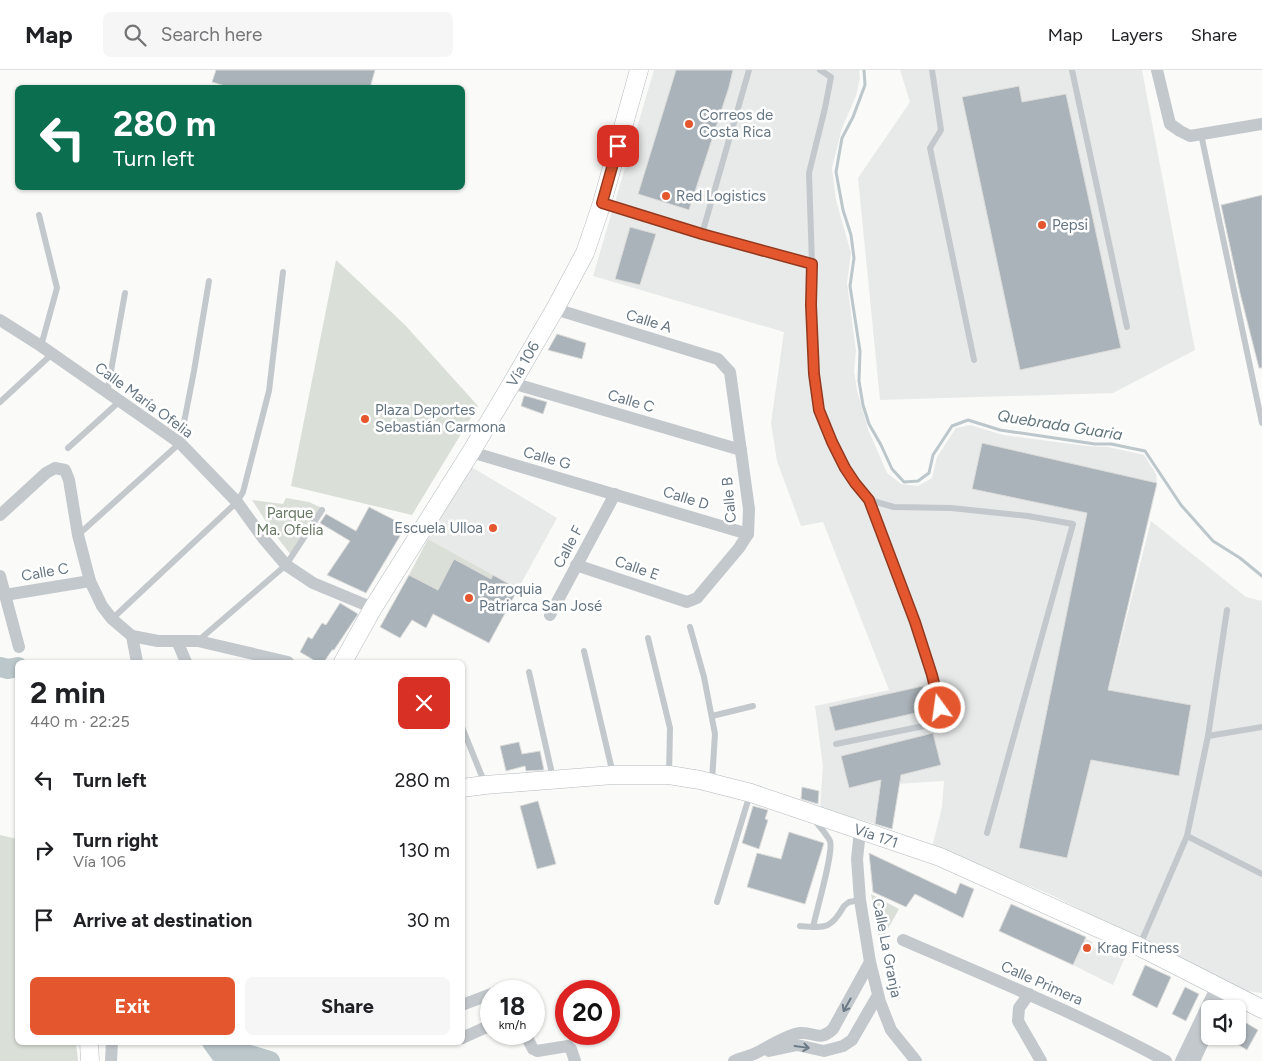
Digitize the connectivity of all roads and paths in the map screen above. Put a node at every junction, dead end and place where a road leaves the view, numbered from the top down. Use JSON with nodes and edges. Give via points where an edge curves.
{"nodes":[{"id":1,"x":639,"y":70,"type":"edge"},
{"id":2,"x":749,"y":70,"type":"edge"},
{"id":3,"x":820,"y":70,"type":"edge"},
{"id":4,"x":932,"y":70,"type":"edge"},
{"id":5,"x":1072,"y":70,"type":"edge"},
{"id":6,"x":1157,"y":70,"type":"edge"},
{"id":7,"x":1262,"y":124,"type":"edge"},
{"id":8,"x":1201,"y":134,"type":"junction"},
{"id":9,"x":602,"y":203,"type":"junction"},
{"id":10,"x":39,"y":215,"type":"dead end"},
{"id":11,"x":702,"y":234,"type":"junction"},
{"id":12,"x":812,"y":264,"type":"junction"},
{"id":13,"x":283,"y":272,"type":"dead end"},
{"id":14,"x":209,"y":281,"type":"dead end"},
{"id":15,"x":125,"y":293,"type":"dead end"},
{"id":16,"x":554,"y":309,"type":"junction"},
{"id":17,"x":0,"y":320,"type":"edge"},
{"id":18,"x":1127,"y":327,"type":"dead end"},
{"id":19,"x":40,"y":346,"type":"junction"},
{"id":20,"x":52,"y":354,"type":"junction"},
{"id":21,"x":974,"y":360,"type":"dead end"},
{"id":22,"x":730,"y":372,"type":"joint"},
{"id":23,"x":512,"y":383,"type":"junction"},
{"id":24,"x":107,"y":393,"type":"junction"},
{"id":25,"x":120,"y":401,"type":"junction"},
{"id":26,"x":0,"y":402,"type":"edge"},
{"id":27,"x":1262,"y":423,"type":"edge"},
{"id":28,"x":180,"y":443,"type":"junction"},
{"id":29,"x":68,"y":448,"type":"dead end"},
{"id":30,"x":741,"y":450,"type":"junction"},
{"id":31,"x":471,"y":452,"type":"junction"},
{"id":32,"x":615,"y":494,"type":"junction"},
{"id":33,"x":869,"y":500,"type":"junction"},
{"id":34,"x":238,"y":502,"type":"junction"},
{"id":35,"x":322,"y":510,"type":"dead end"},
{"id":36,"x":0,"y":515,"type":"edge"},
{"id":37,"x":748,"y":534,"type":"junction"},
{"id":38,"x":78,"y":536,"type":"junction"},
{"id":39,"x":286,"y":565,"type":"junction"},
{"id":40,"x":576,"y":565,"type":"junction"},
{"id":41,"x":0,"y":576,"type":"edge"},
{"id":42,"x":90,"y":581,"type":"junction"},
{"id":43,"x":5,"y":595,"type":"junction"},
{"id":44,"x":687,"y":602,"type":"joint"},
{"id":45,"x":373,"y":608,"type":"junction"},
{"id":46,"x":1227,"y":610,"type":"dead end"},
{"id":47,"x":550,"y":615,"type":"dead end"},
{"id":48,"x":112,"y":619,"type":"junction"},
{"id":49,"x":690,"y":628,"type":"dead end"},
{"id":50,"x":132,"y":636,"type":"junction"},
{"id":51,"x":648,"y":638,"type":"dead end"},
{"id":52,"x":177,"y":641,"type":"junction"},
{"id":53,"x":198,"y":641,"type":"junction"},
{"id":54,"x":19,"y":647,"type":"dead end"},
{"id":55,"x":584,"y":651,"type":"dead end"},
{"id":56,"x":137,"y":660,"type":"edge"},
{"id":57,"x":185,"y":660,"type":"edge"},
{"id":58,"x":279,"y":660,"type":"edge"},
{"id":59,"x":343,"y":660,"type":"edge"},
{"id":60,"x":529,"y":672,"type":"dead end"},
{"id":61,"x":753,"y":706,"type":"dead end"},
{"id":62,"x":712,"y":716,"type":"junction"},
{"id":63,"x":1262,"y":727,"type":"edge"},
{"id":64,"x":465,"y":735,"type":"edge"},
{"id":65,"x":1208,"y":736,"type":"junction"},
{"id":66,"x":836,"y":744,"type":"dead end"},
{"id":67,"x":613,"y":775,"type":"junction"},
{"id":68,"x":669,"y":775,"type":"junction"},
{"id":69,"x":553,"y":780,"type":"junction"},
{"id":70,"x":712,"y":783,"type":"junction"},
{"id":71,"x":485,"y":785,"type":"junction"},
{"id":72,"x":465,"y":788,"type":"edge"},
{"id":73,"x":751,"y":793,"type":"junction"},
{"id":74,"x":809,"y":812,"type":"junction"},
{"id":75,"x":860,"y":831,"type":"junction"},
{"id":76,"x":987,"y":834,"type":"dead end"},
{"id":77,"x":1187,"y":836,"type":"junction"},
{"id":78,"x":1262,"y":874,"type":"edge"},
{"id":79,"x":860,"y":900,"type":"junction"},
{"id":80,"x":717,"y":902,"type":"dead end"},
{"id":81,"x":800,"y":926,"type":"dead end"},
{"id":82,"x":813,"y":927,"type":"junction"},
{"id":83,"x":902,"y":940,"type":"dead end"},
{"id":84,"x":1140,"y":946,"type":"junction"},
{"id":85,"x":870,"y":962,"type":"junction"},
{"id":86,"x":1222,"y":988,"type":"junction"},
{"id":87,"x":1029,"y":994,"type":"junction"},
{"id":88,"x":878,"y":995,"type":"junction"},
{"id":89,"x":480,"y":999,"type":"edge"},
{"id":90,"x":1220,"y":1000,"type":"edge"},
{"id":91,"x":465,"y":1005,"type":"edge"},
{"id":92,"x":1262,"y":1009,"type":"edge"},
{"id":93,"x":480,"y":1030,"type":"edge"},
{"id":94,"x":465,"y":1037,"type":"edge"},
{"id":95,"x":89,"y":1045,"type":"edge"},
{"id":96,"x":112,"y":1045,"type":"edge"},
{"id":97,"x":531,"y":1045,"type":"edge"},
{"id":98,"x":1202,"y":1045,"type":"edge"},
{"id":99,"x":754,"y":1054,"type":"junction"},
{"id":100,"x":573,"y":1055,"type":"edge"},
{"id":101,"x":90,"y":1061,"type":"edge"},
{"id":102,"x":112,"y":1061,"type":"edge"},
{"id":103,"x":734,"y":1061,"type":"edge"},
{"id":104,"x":916,"y":1061,"type":"edge"},
{"id":105,"x":1041,"y":1061,"type":"edge"},
{"id":106,"x":1166,"y":1061,"type":"edge"},
{"id":107,"x":1181,"y":1061,"type":"edge"},
{"id":108,"x":1194,"y":1061,"type":"edge"}],
"edges":[{"from":1,"to":9,"type":"main road","name":"Vía 106"},
{"from":2,"to":11,"type":"lane"},
{"from":3,"to":12,"type":"lane","via":[[831,77],[809,173]]},
{"from":4,"to":21,"type":"lane","via":[[942,130],[930,148]]},
{"from":5,"to":18,"type":"lane"},
{"from":6,"to":8,"type":"street","via":[[1170,124],[1190,136]]},
{"from":7,"to":8,"type":"street"},
{"from":8,"to":27,"type":"lane"},
{"from":9,"to":11,"type":"lane"},
{"from":9,"to":16,"type":"main road","name":"Vía 106","via":[[585,253]]},
{"from":10,"to":19,"type":"lane","via":[[57,288]]},
{"from":11,"to":12,"type":"lane"},
{"from":12,"to":33,"type":"lane","via":[[814,374],[819,410],[845,468]]},
{"from":13,"to":34,"type":"lane","via":[[270,392]]},
{"from":14,"to":28,"type":"lane"},
{"from":15,"to":24,"type":"lane"},
{"from":16,"to":22,"type":"street","name":"Calle A","via":[[718,359]]},
{"from":16,"to":23,"type":"main road","name":"Vía 106"},
{"from":17,"to":19,"type":"street","name":"Calle María Ofelia"},
{"from":19,"to":20,"type":"street","name":"Calle María Ofelia"},
{"from":20,"to":24,"type":"street","name":"Calle María Ofelia"},
{"from":20,"to":26,"type":"lane"},
{"from":22,"to":30,"type":"street","name":"Calle B"},
{"from":23,"to":30,"type":"street","name":"Calle C"},
{"from":23,"to":31,"type":"main road","name":"Vía 106"},
{"from":24,"to":25,"type":"street","name":"Calle María Ofelia"},
{"from":25,"to":28,"type":"street","name":"Calle María Ofelia"},
{"from":25,"to":29,"type":"lane"},
{"from":28,"to":34,"type":"street","name":"Calle María Ofelia"},
{"from":28,"to":38,"type":"lane"},
{"from":30,"to":37,"type":"street","name":"Calle B","via":[[749,509]]},
{"from":31,"to":32,"type":"street","name":"Calle G"},
{"from":31,"to":45,"type":"main road","name":"Vía 106"},
{"from":32,"to":37,"type":"street","name":"Calle D"},
{"from":32,"to":40,"type":"street","name":"Calle F"},
{"from":33,"to":66,"type":"lane","via":[[915,622],[943,722]]},
{"from":33,"to":76,"type":"lane","via":[[894,507],[951,508],[1073,524]]},
{"from":34,"to":39,"type":"street","name":"Calle María Ofelia"},
{"from":34,"to":48,"type":"lane"},
{"from":35,"to":39,"type":"lane"},
{"from":36,"to":38,"type":"street","via":[[46,473],[56,468],[65,470]]},
{"from":37,"to":44,"type":"street","name":"Calle B","via":[[697,598]]},
{"from":38,"to":42,"type":"street"},
{"from":39,"to":45,"type":"street","name":"Calle María Ofelia","via":[[313,583]]},
{"from":39,"to":53,"type":"lane"},
{"from":40,"to":44,"type":"street","name":"Calle E"},
{"from":40,"to":47,"type":"street","name":"Calle F"},
{"from":41,"to":43,"type":"street"},
{"from":42,"to":43,"type":"street","name":"Calle C"},
{"from":42,"to":48,"type":"street"},
{"from":43,"to":54,"type":"street"},
{"from":45,"to":59,"type":"main road","name":"Vía 106"},
{"from":46,"to":65,"type":"lane"},
{"from":48,"to":50,"type":"street"},
{"from":49,"to":62,"type":"lane"},
{"from":50,"to":52,"type":"street"},
{"from":50,"to":56,"type":"street"},
{"from":51,"to":68,"type":"lane","via":[[670,728]]},
{"from":52,"to":53,"type":"street"},
{"from":52,"to":57,"type":"street"},
{"from":53,"to":58,"type":"street"},
{"from":55,"to":67,"type":"lane"},
{"from":60,"to":69,"type":"lane"},
{"from":61,"to":62,"type":"lane"},
{"from":62,"to":70,"type":"lane","via":[[715,734]]},
{"from":63,"to":65,"type":"lane"},
{"from":64,"to":71,"type":"lane"},
{"from":65,"to":77,"type":"lane"},
{"from":67,"to":68,"type":"main road","name":"Vía 171"},
{"from":67,"to":69,"type":"main road","name":"Vía 171"},
{"from":68,"to":70,"type":"main road","name":"Vía 171"},
{"from":69,"to":71,"type":"main road","name":"Vía 171"},
{"from":70,"to":73,"type":"main road","name":"Vía 171"},
{"from":71,"to":72,"type":"main road","name":"Vía 171"},
{"from":73,"to":74,"type":"main road","name":"Vía 171"},
{"from":73,"to":80,"type":"lane"},
{"from":74,"to":75,"type":"main road","name":"Vía 171"},
{"from":74,"to":82,"type":"lane","via":[[830,844]]},
{"from":75,"to":79,"type":"street","name":"Calle La Granja","via":[[857,859]]},
{"from":75,"to":84,"type":"main road","name":"Vía 171","via":[[940,857]]},
{"from":77,"to":78,"type":"lane"},
{"from":77,"to":84,"type":"lane"},
{"from":79,"to":82,"type":"lane","via":[[844,906],[832,923]]},
{"from":79,"to":85,"type":"street","name":"Calle La Granja"},
{"from":81,"to":82,"type":"lane"},
{"from":83,"to":87,"type":"street","name":"Calle Primera"},
{"from":84,"to":86,"type":"main road","name":"Vía 171"},
{"from":85,"to":88,"type":"street","name":"Calle La Granja"},
{"from":85,"to":99,"type":"street","one_way":true,"via":[[827,1035],[800,1033]]},
{"from":86,"to":90,"type":"street"},
{"from":86,"to":92,"type":"main road","name":"Vía 171"},
{"from":86,"to":107,"type":"street"},
{"from":87,"to":105,"type":"street","via":[[1019,1008],[1018,1021]]},
{"from":87,"to":106,"type":"street","name":"Calle Primera"},
{"from":99,"to":88,"type":"street","one_way":true,"via":[[797,1046],[824,1051],[844,1046],[852,1040]]},
{"from":88,"to":104,"type":"street","name":"Calle La Granja","via":[[891,1030]]},
{"from":89,"to":91,"type":"street"},
{"from":93,"to":94,"type":"street"},
{"from":95,"to":101,"type":"main road"},
{"from":96,"to":102,"type":"street"},
{"from":97,"to":100,"type":"street","via":[[537,1052],[568,1046]]},
{"from":98,"to":108,"type":"street"},
{"from":99,"to":103,"type":"street"}]}
